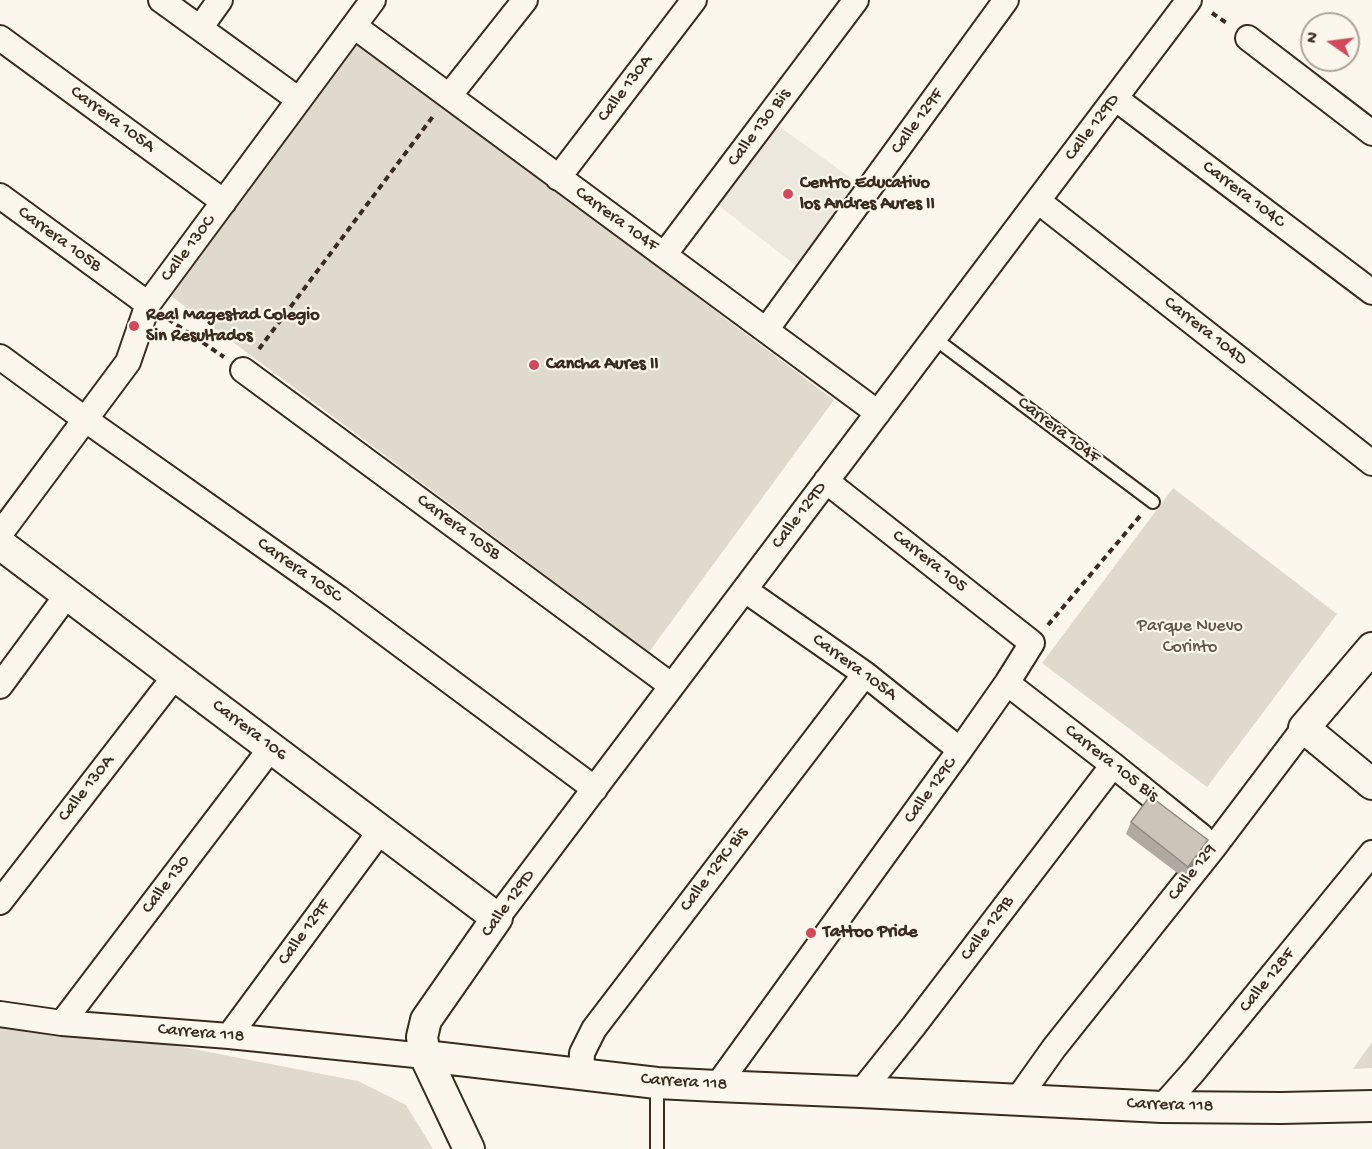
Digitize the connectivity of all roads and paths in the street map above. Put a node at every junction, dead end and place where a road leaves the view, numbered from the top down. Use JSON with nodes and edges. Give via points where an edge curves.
{"nodes":[{"id":1,"x":161,"y":0,"type":"edge"},
{"id":2,"x":220,"y":0,"type":"edge"},
{"id":3,"x":373,"y":0,"type":"edge"},
{"id":4,"x":525,"y":0,"type":"edge"},
{"id":5,"x":694,"y":0,"type":"edge"},
{"id":6,"x":856,"y":0,"type":"edge"},
{"id":7,"x":1006,"y":0,"type":"edge"},
{"id":8,"x":1189,"y":0,"type":"edge"},
{"id":9,"x":1212,"y":13,"type":"dead end"},
{"id":10,"x":354,"y":26,"type":"junction"},
{"id":11,"x":200,"y":28,"type":"junction"},
{"id":12,"x":0,"y":38,"type":"edge"},
{"id":13,"x":1248,"y":38,"type":"joint"},
{"id":14,"x":448,"y":96,"type":"junction"},
{"id":15,"x":1115,"y":98,"type":"junction"},
{"id":16,"x":299,"y":100,"type":"junction"},
{"id":17,"x":1372,"y":133,"type":"edge"},
{"id":18,"x":558,"y":178,"type":"junction"},
{"id":19,"x":0,"y":196,"type":"edge"},
{"id":20,"x":1038,"y":201,"type":"junction"},
{"id":21,"x":224,"y":202,"type":"junction"},
{"id":22,"x":664,"y":255,"type":"junction"},
{"id":23,"x":1372,"y":292,"type":"edge"},
{"id":24,"x":148,"y":304,"type":"junction"},
{"id":25,"x":766,"y":330,"type":"junction"},
{"id":26,"x":934,"y":338,"type":"junction"},
{"id":27,"x":0,"y":357,"type":"edge"},
{"id":28,"x":243,"y":370,"type":"junction"},
{"id":29,"x":878,"y":413,"type":"junction"},
{"id":30,"x":86,"y":420,"type":"junction"},
{"id":31,"x":1372,"y":463,"type":"edge"},
{"id":32,"x":826,"y":481,"type":"junction"},
{"id":33,"x":1153,"y":502,"type":"joint"},
{"id":34,"x":0,"y":534,"type":"edge"},
{"id":35,"x":0,"y":544,"type":"edge"},
{"id":36,"x":744,"y":590,"type":"junction"},
{"id":37,"x":67,"y":595,"type":"junction"},
{"id":38,"x":1032,"y":643,"type":"junction"},
{"id":39,"x":1372,"y":648,"type":"edge"},
{"id":40,"x":865,"y":674,"type":"junction"},
{"id":41,"x":175,"y":676,"type":"junction"},
{"id":42,"x":1007,"y":684,"type":"junction"},
{"id":43,"x":0,"y":686,"type":"edge"},
{"id":44,"x":672,"y":686,"type":"junction"},
{"id":45,"x":1304,"y":728,"type":"junction"},
{"id":46,"x":271,"y":748,"type":"junction"},
{"id":47,"x":960,"y":750,"type":"junction"},
{"id":48,"x":1113,"y":765,"type":"junction"},
{"id":49,"x":1372,"y":784,"type":"edge"},
{"id":50,"x":595,"y":789,"type":"junction"},
{"id":51,"x":381,"y":830,"type":"junction"},
{"id":52,"x":1214,"y":847,"type":"junction"},
{"id":53,"x":1372,"y":853,"type":"edge"},
{"id":54,"x":0,"y":902,"type":"edge"},
{"id":55,"x":497,"y":918,"type":"junction"},
{"id":56,"x":0,"y":1014,"type":"edge"},
{"id":57,"x":62,"y":1023,"type":"junction"},
{"id":58,"x":229,"y":1036,"type":"junction"},
{"id":59,"x":424,"y":1047,"type":"junction"},
{"id":60,"x":581,"y":1075,"type":"junction"},
{"id":61,"x":657,"y":1083,"type":"junction"},
{"id":62,"x":717,"y":1086,"type":"junction"},
{"id":63,"x":861,"y":1092,"type":"junction"},
{"id":64,"x":1017,"y":1100,"type":"junction"},
{"id":65,"x":1372,"y":1106,"type":"edge"},
{"id":66,"x":1162,"y":1107,"type":"junction"},
{"id":67,"x":469,"y":1149,"type":"edge"},
{"id":68,"x":657,"y":1149,"type":"edge"}],
"edges":[{"from":1,"to":11,"type":"street"},
{"from":2,"to":11,"type":"street"},
{"from":3,"to":10,"type":"street","name":"Calle 130C"},
{"from":4,"to":14,"type":"street"},
{"from":5,"to":18,"type":"street","name":"Calle 130A"},
{"from":6,"to":22,"type":"street","name":"Calle 130 Bis"},
{"from":7,"to":25,"type":"street","name":"Calle 129F"},
{"from":8,"to":15,"type":"street","name":"Calle 129D"},
{"from":9,"to":13,"type":"path"},
{"from":10,"to":14,"type":"street","name":"Carrera 104F"},
{"from":10,"to":16,"type":"street","name":"Calle 130C"},
{"from":11,"to":16,"type":"street"},
{"from":12,"to":21,"type":"street","name":"Carrera 105A"},
{"from":13,"to":17,"type":"street"},
{"from":14,"to":18,"type":"street","name":"Carrera 104F"},
{"from":14,"to":28,"type":"path"},
{"from":15,"to":20,"type":"street","name":"Calle 129D"},
{"from":15,"to":23,"type":"street","name":"Carrera 104C"},
{"from":16,"to":21,"type":"street","name":"Calle 130C"},
{"from":18,"to":22,"type":"street","name":"Carrera 104F"},
{"from":19,"to":24,"type":"street","name":"Carrera 105B"},
{"from":20,"to":26,"type":"street","name":"Calle 129D"},
{"from":20,"to":31,"type":"street","name":"Carrera 104D"},
{"from":21,"to":24,"type":"street","name":"Calle 130C"},
{"from":22,"to":25,"type":"street","name":"Carrera 104F"},
{"from":24,"to":28,"type":"path"},
{"from":24,"to":30,"type":"street","name":"Calle 130C","via":[[128,362]]},
{"from":25,"to":29,"type":"street","name":"Carrera 104F"},
{"from":26,"to":29,"type":"street","name":"Calle 129D"},
{"from":26,"to":33,"type":"lane","name":"Carrera 104F"},
{"from":27,"to":30,"type":"street","name":"Carrera 105C"},
{"from":28,"to":44,"type":"street","name":"Carrera 105B"},
{"from":29,"to":32,"type":"street","name":"Calle 129D"},
{"from":30,"to":34,"type":"street","name":"Calle 130C"},
{"from":30,"to":50,"type":"street","name":"Carrera 105C","via":[[338,598]]},
{"from":32,"to":36,"type":"street","name":"Calle 129D"},
{"from":32,"to":38,"type":"street","name":"Carrera 105"},
{"from":33,"to":38,"type":"path"},
{"from":35,"to":37,"type":"street","name":"Carrera 106"},
{"from":36,"to":40,"type":"street","name":"Carrera 105A"},
{"from":36,"to":44,"type":"street","name":"Calle 129D"},
{"from":37,"to":41,"type":"street","name":"Carrera 106"},
{"from":37,"to":43,"type":"street"},
{"from":38,"to":42,"type":"street","name":"Calle 129C"},
{"from":39,"to":45,"type":"street","name":"Calle 129"},
{"from":40,"to":47,"type":"street","name":"Carrera 105A"},
{"from":40,"to":60,"type":"street","name":"Calle 129C Bis","via":[[594,1029],[582,1053]]},
{"from":41,"to":46,"type":"street","name":"Carrera 106"},
{"from":41,"to":54,"type":"street","name":"Calle 130A"},
{"from":42,"to":47,"type":"street","name":"Calle 129C"},
{"from":42,"to":48,"type":"street","name":"Carrera 105 Bis"},
{"from":44,"to":50,"type":"street","name":"Calle 129D"},
{"from":45,"to":49,"type":"street"},
{"from":45,"to":52,"type":"street","name":"Calle 129"},
{"from":46,"to":51,"type":"street","name":"Carrera 106"},
{"from":46,"to":57,"type":"street","name":"Calle 130"},
{"from":47,"to":62,"type":"street","name":"Calle 129C"},
{"from":48,"to":52,"type":"street","name":"Carrera 105 Bis"},
{"from":48,"to":63,"type":"street","name":"Calle 129B"},
{"from":50,"to":55,"type":"street","name":"Calle 129D"},
{"from":51,"to":55,"type":"street","name":"Carrera 106"},
{"from":51,"to":58,"type":"street","name":"Calle 129F"},
{"from":52,"to":64,"type":"street","name":"Calle 129","via":[[1054,1047]]},
{"from":53,"to":66,"type":"street","name":"Calle 128F"},
{"from":55,"to":59,"type":"street","name":"Calle 129D","via":[[426,1020]]},
{"from":56,"to":57,"type":"street","name":"Carrera 118"},
{"from":57,"to":58,"type":"street","name":"Carrera 118"},
{"from":58,"to":59,"type":"street","name":"Carrera 118"},
{"from":59,"to":60,"type":"street","name":"Carrera 118"},
{"from":59,"to":67,"type":"street"},
{"from":60,"to":61,"type":"street","name":"Carrera 118"},
{"from":61,"to":62,"type":"street","name":"Carrera 118"},
{"from":61,"to":68,"type":"lane"},
{"from":62,"to":63,"type":"street","name":"Carrera 118"},
{"from":63,"to":64,"type":"street","name":"Carrera 118"},
{"from":64,"to":66,"type":"street","name":"Carrera 118"},
{"from":65,"to":66,"type":"street","name":"Carrera 118"}]}
